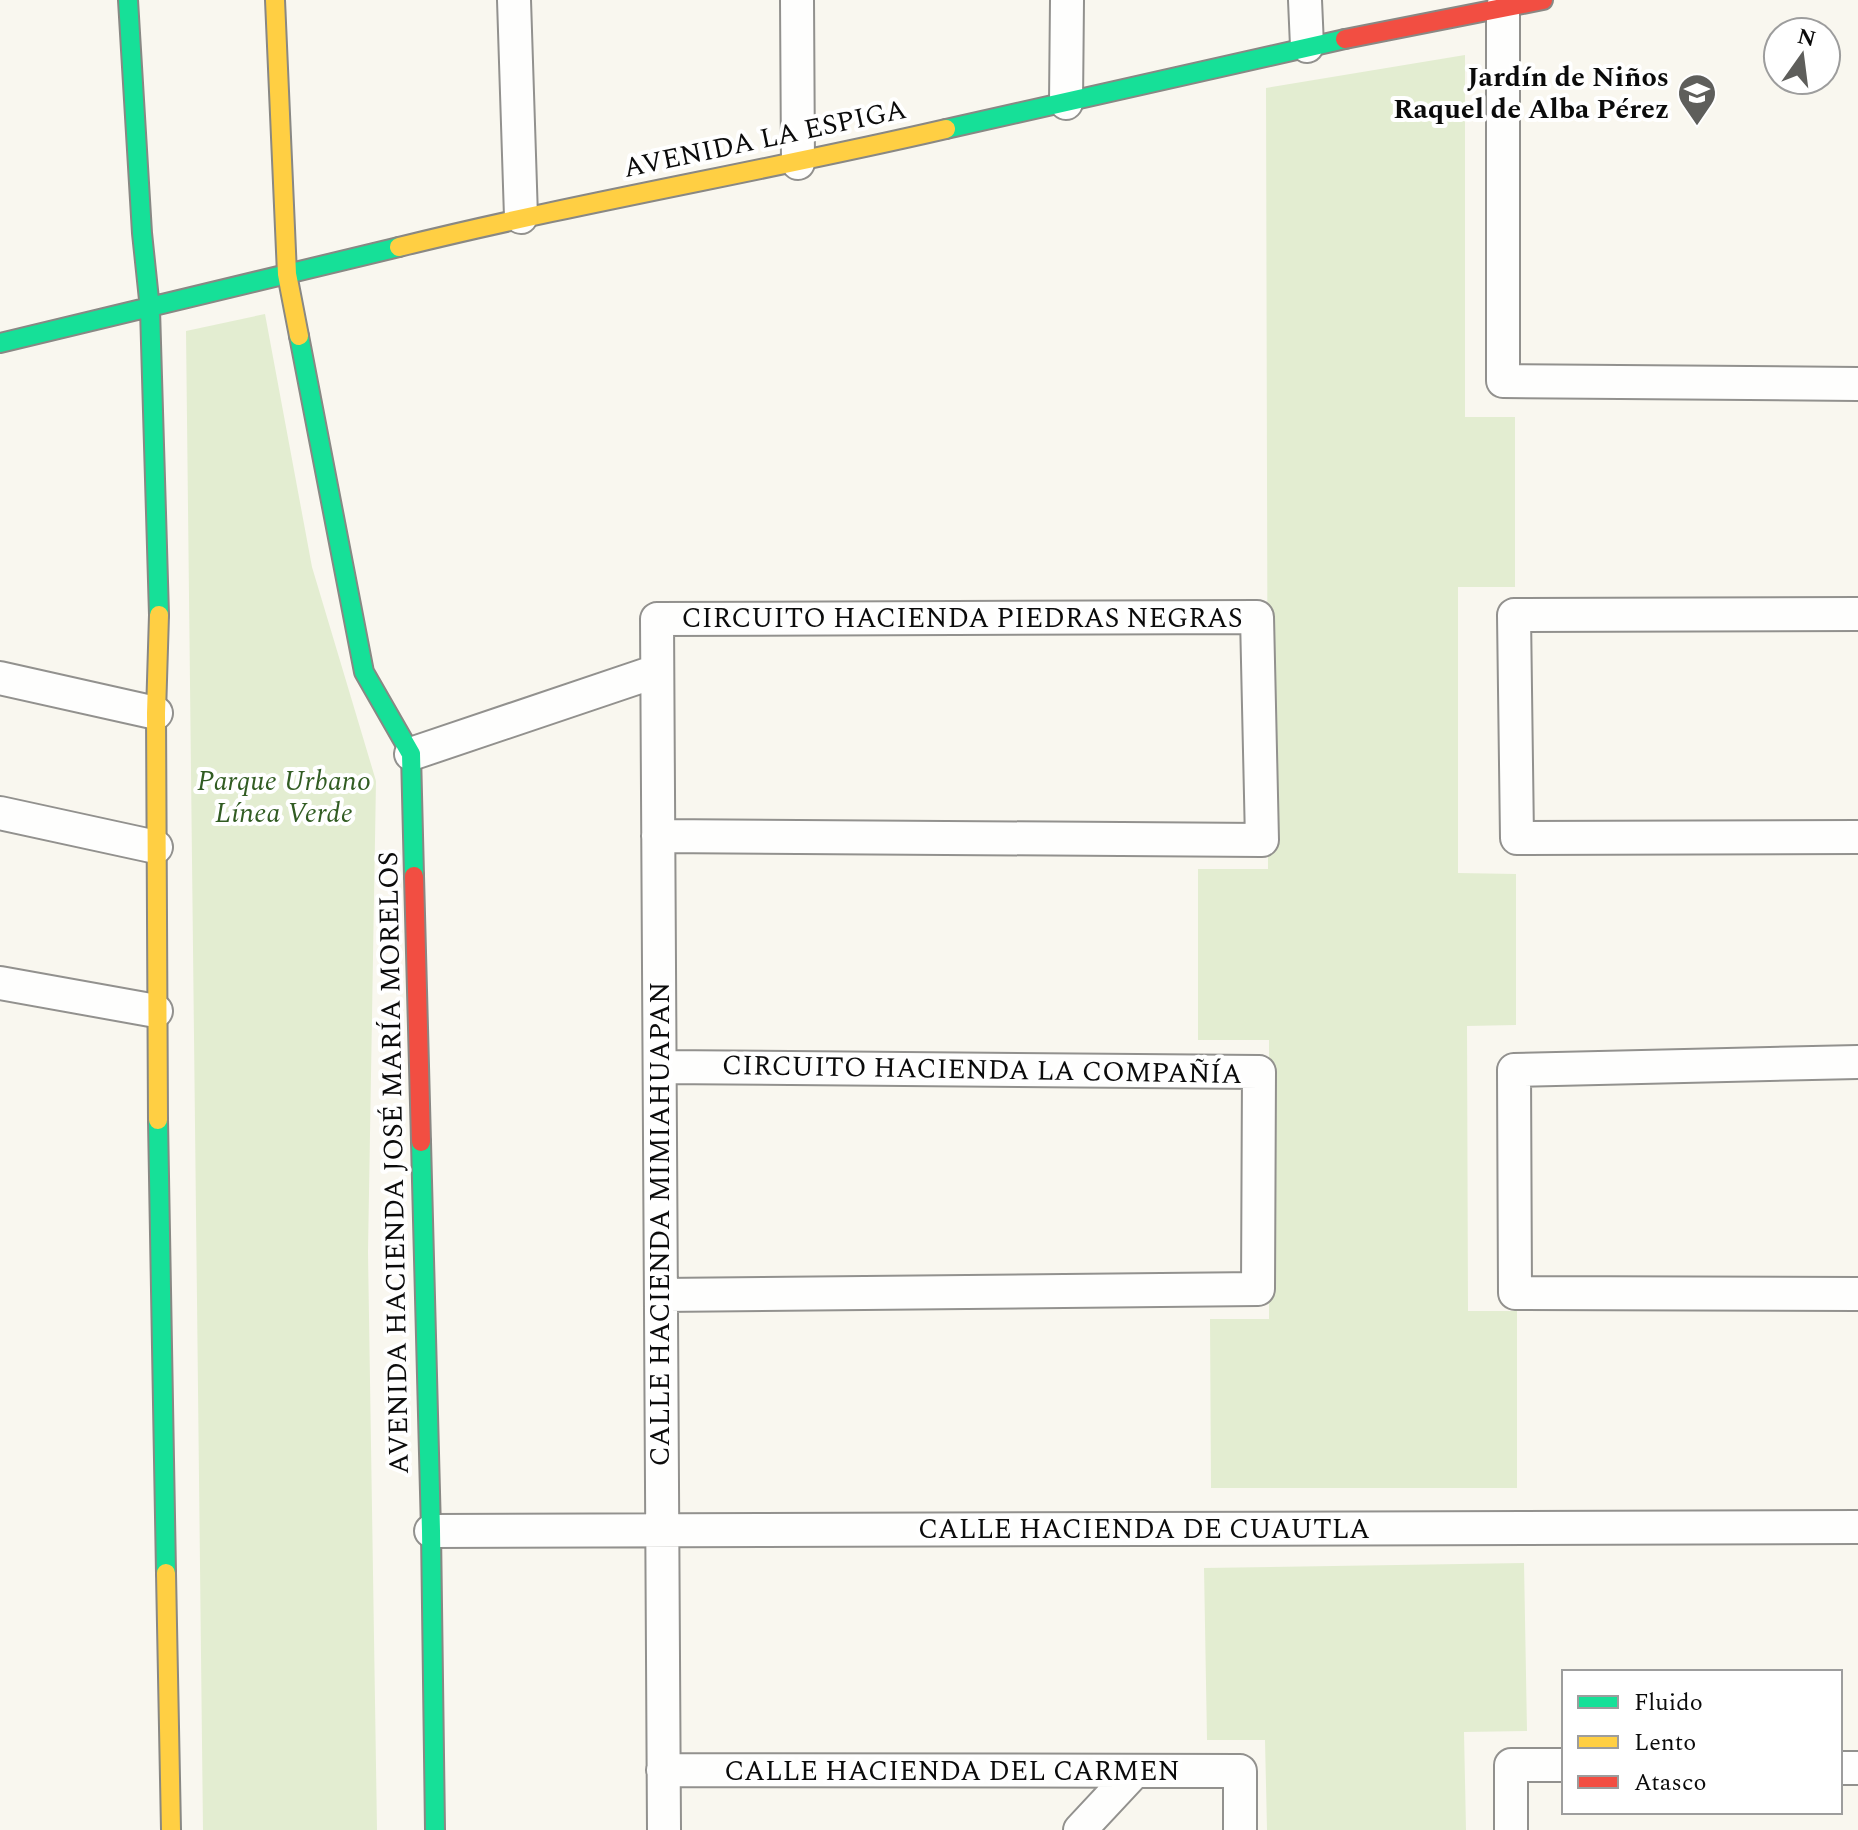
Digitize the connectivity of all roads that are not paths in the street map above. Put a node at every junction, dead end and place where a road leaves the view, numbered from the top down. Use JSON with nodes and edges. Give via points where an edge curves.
{"nodes":[{"id":1,"x":128,"y":0,"type":"edge"},
{"id":2,"x":275,"y":0,"type":"edge"},
{"id":3,"x":514,"y":0,"type":"edge"},
{"id":4,"x":797,"y":0,"type":"edge"},
{"id":5,"x":1067,"y":0,"type":"edge"},
{"id":6,"x":1305,"y":0,"type":"edge"},
{"id":7,"x":1543,"y":0,"type":"edge"},
{"id":8,"x":1503,"y":7,"type":"junction"},
{"id":9,"x":1454,"y":8,"type":"edge"},
{"id":10,"x":1307,"y":46,"type":"junction"},
{"id":11,"x":1066,"y":103,"type":"junction"},
{"id":12,"x":798,"y":163,"type":"junction"},
{"id":13,"x":521,"y":217,"type":"junction"},
{"id":14,"x":287,"y":274,"type":"junction"},
{"id":15,"x":150,"y":309,"type":"junction"},
{"id":16,"x":0,"y":343,"type":"edge"},
{"id":17,"x":1858,"y":384,"type":"edge"},
{"id":18,"x":1858,"y":614,"type":"edge"},
{"id":19,"x":657,"y":619,"type":"joint"},
{"id":20,"x":657,"y":671,"type":"junction"},
{"id":21,"x":0,"y":678,"type":"edge"},
{"id":22,"x":156,"y":713,"type":"junction"},
{"id":23,"x":411,"y":754,"type":"junction"},
{"id":24,"x":0,"y":813,"type":"edge"},
{"id":25,"x":658,"y":836,"type":"junction"},
{"id":26,"x":1858,"y":837,"type":"edge"},
{"id":27,"x":156,"y":847,"type":"junction"},
{"id":28,"x":0,"y":983,"type":"edge"},
{"id":29,"x":156,"y":1011,"type":"junction"},
{"id":30,"x":1858,"y":1062,"type":"edge"},
{"id":31,"x":660,"y":1067,"type":"junction"},
{"id":32,"x":1858,"y":1294,"type":"edge"},
{"id":33,"x":661,"y":1295,"type":"junction"},
{"id":34,"x":1858,"y":1527,"type":"edge"},
{"id":35,"x":662,"y":1530,"type":"junction"},
{"id":36,"x":431,"y":1531,"type":"junction"},
{"id":37,"x":1562,"y":1765,"type":"edge"},
{"id":38,"x":663,"y":1770,"type":"junction"},
{"id":39,"x":1135,"y":1771,"type":"junction"},
{"id":40,"x":171,"y":1830,"type":"edge"},
{"id":41,"x":435,"y":1830,"type":"edge"},
{"id":42,"x":664,"y":1830,"type":"edge"},
{"id":43,"x":1080,"y":1830,"type":"edge"},
{"id":44,"x":1240,"y":1830,"type":"edge"},
{"id":45,"x":1511,"y":1830,"type":"edge"}],
"edges":[{"from":1,"to":15,"type":"main road"},
{"from":2,"to":14,"type":"main road","name":"AVENIDA HACIENDA JOSÉ MARÍA MORELOS"},
{"from":3,"to":13,"type":"street"},
{"from":4,"to":12,"type":"street"},
{"from":5,"to":11,"type":"street"},
{"from":6,"to":10,"type":"street"},
{"from":7,"to":8,"type":"main road","name":"AVENIDA LA ESPIGA"},
{"from":8,"to":9,"type":"main road","name":"AVENIDA LA ESPIGA"},
{"from":8,"to":17,"type":"street","via":[[1503,381]]},
{"from":9,"to":10,"type":"main road","name":"AVENIDA LA ESPIGA"},
{"from":10,"to":11,"type":"main road","name":"AVENIDA LA ESPIGA"},
{"from":11,"to":12,"type":"main road","name":"AVENIDA LA ESPIGA"},
{"from":12,"to":13,"type":"main road","name":"AVENIDA LA ESPIGA"},
{"from":13,"to":14,"type":"main road","name":"AVENIDA LA ESPIGA"},
{"from":14,"to":15,"type":"main road","name":"AVENIDA LA ESPIGA"},
{"from":14,"to":23,"type":"main road","name":"AVENIDA HACIENDA JOSÉ MARÍA MORELOS","via":[[364,672]]},
{"from":15,"to":16,"type":"main road","name":"AVENIDA LA ESPIGA"},
{"from":15,"to":22,"type":"main road","via":[[159,624]]},
{"from":18,"to":26,"type":"street","via":[[1514,615],[1517,838]]},
{"from":19,"to":20,"type":"street","name":"CALLE HACIENDA MIMIAHUAPAN"},
{"from":19,"to":25,"type":"street","name":"CIRCUITO HACIENDA PIEDRAS NEGRAS","via":[[1257,617],[1262,840]]},
{"from":20,"to":23,"type":"street"},
{"from":20,"to":25,"type":"street","name":"CALLE HACIENDA MIMIAHUAPAN"},
{"from":21,"to":22,"type":"street"},
{"from":22,"to":27,"type":"main road"},
{"from":23,"to":36,"type":"main road","name":"AVENIDA HACIENDA JOSÉ MARÍA MORELOS"},
{"from":24,"to":27,"type":"street"},
{"from":25,"to":31,"type":"street","name":"CALLE HACIENDA MIMIAHUAPAN"},
{"from":27,"to":29,"type":"main road"},
{"from":28,"to":29,"type":"street"},
{"from":29,"to":40,"type":"main road"},
{"from":30,"to":32,"type":"street","via":[[1514,1070],[1515,1293]]},
{"from":31,"to":33,"type":"street","name":"CALLE HACIENDA MIMIAHUAPAN"},
{"from":31,"to":33,"type":"street","name":"CIRCUITO HACIENDA LA COMPAÑÍA","via":[[1259,1072],[1258,1289]]},
{"from":33,"to":35,"type":"street","name":"CALLE HACIENDA MIMIAHUAPAN"},
{"from":34,"to":35,"type":"street","name":"CALLE HACIENDA DE CUAUTLA"},
{"from":35,"to":36,"type":"street","name":"CALLE HACIENDA DE CUAUTLA"},
{"from":35,"to":38,"type":"street","name":"CALLE HACIENDA MIMIAHUAPAN"},
{"from":36,"to":41,"type":"main road","name":"AVENIDA HACIENDA JOSÉ MARÍA MORELOS"},
{"from":37,"to":45,"type":"street","via":[[1511,1765]]},
{"from":38,"to":39,"type":"street","name":"CALLE HACIENDA DEL CARMEN"},
{"from":38,"to":42,"type":"street","name":"CALLE HACIENDA MIMIAHUAPAN"},
{"from":39,"to":43,"type":"street"},
{"from":39,"to":44,"type":"street","name":"CALLE HACIENDA DEL CARMEN","via":[[1240,1771]]}]}
